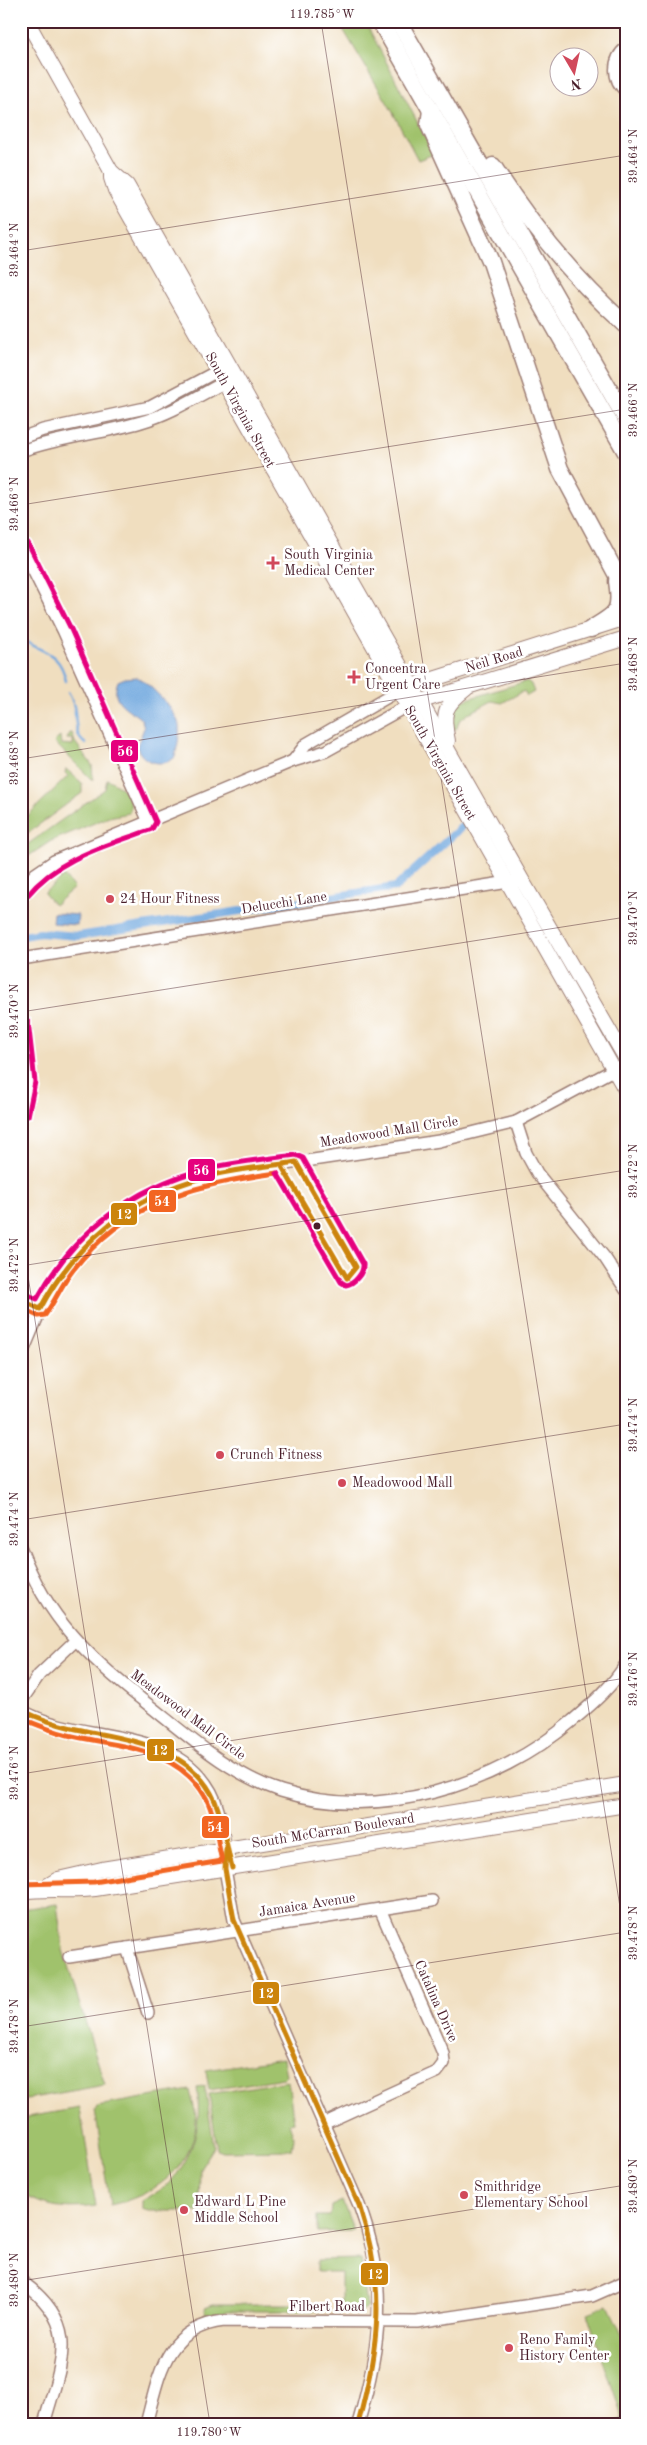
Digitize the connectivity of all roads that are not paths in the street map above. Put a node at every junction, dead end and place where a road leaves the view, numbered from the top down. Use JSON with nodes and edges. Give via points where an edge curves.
{"nodes":[{"id":1,"x":26,"y":21,"type":"edge"},
{"id":2,"x":380,"y":21,"type":"edge"},
{"id":3,"x":398,"y":21,"type":"edge"},
{"id":4,"x":626,"y":48,"type":"edge"},
{"id":5,"x":626,"y":91,"type":"edge"},
{"id":6,"x":438,"y":107,"type":"junction"},
{"id":7,"x":626,"y":325,"type":"edge"},
{"id":8,"x":226,"y":374,"type":"junction"},
{"id":9,"x":626,"y":419,"type":"edge"},
{"id":10,"x":21,"y":438,"type":"edge"},
{"id":11,"x":21,"y":451,"type":"edge"},
{"id":12,"x":626,"y":452,"type":"edge"},
{"id":13,"x":21,"y":546,"type":"edge"},
{"id":14,"x":616,"y":577,"type":"junction"},
{"id":15,"x":626,"y":592,"type":"edge"},
{"id":16,"x":626,"y":618,"type":"edge"},
{"id":17,"x":591,"y":629,"type":"junction"},
{"id":18,"x":626,"y":638,"type":"edge"},
{"id":19,"x":412,"y":685,"type":"junction"},
{"id":20,"x":469,"y":686,"type":"junction"},
{"id":21,"x":398,"y":691,"type":"junction"},
{"id":22,"x":420,"y":700,"type":"junction"},
{"id":23,"x":407,"y":706,"type":"junction"},
{"id":24,"x":450,"y":754,"type":"junction"},
{"id":25,"x":293,"y":761,"type":"junction"},
{"id":26,"x":149,"y":822,"type":"junction"},
{"id":27,"x":515,"y":881,"type":"junction"},
{"id":28,"x":21,"y":891,"type":"edge"},
{"id":29,"x":21,"y":959,"type":"edge"},
{"id":30,"x":21,"y":1022,"type":"edge"},
{"id":31,"x":626,"y":1059,"type":"edge"},
{"id":32,"x":620,"y":1066,"type":"edge"},
{"id":33,"x":626,"y":1091,"type":"edge"},
{"id":34,"x":21,"y":1114,"type":"edge"},
{"id":35,"x":516,"y":1122,"type":"junction"},
{"id":36,"x":626,"y":1290,"type":"edge"},
{"id":37,"x":21,"y":1300,"type":"edge"},
{"id":38,"x":40,"y":1309,"type":"junction"},
{"id":39,"x":21,"y":1356,"type":"edge"},
{"id":40,"x":21,"y":1548,"type":"edge"},
{"id":41,"x":75,"y":1641,"type":"junction"},
{"id":42,"x":626,"y":1664,"type":"edge"},
{"id":43,"x":21,"y":1701,"type":"edge"},
{"id":44,"x":21,"y":1710,"type":"edge"},
{"id":45,"x":626,"y":1784,"type":"edge"},
{"id":46,"x":626,"y":1805,"type":"edge"},
{"id":47,"x":226,"y":1849,"type":"junction"},
{"id":48,"x":229,"y":1868,"type":"junction"},
{"id":49,"x":42,"y":1888,"type":"junction"},
{"id":50,"x":21,"y":1892,"type":"edge"},
{"id":51,"x":432,"y":1901,"type":"dead end"},
{"id":52,"x":380,"y":1909,"type":"junction"},
{"id":53,"x":240,"y":1931,"type":"junction"},
{"id":54,"x":128,"y":1948,"type":"junction"},
{"id":55,"x":68,"y":1957,"type":"dead end"},
{"id":56,"x":148,"y":2013,"type":"dead end"},
{"id":57,"x":323,"y":2124,"type":"junction"},
{"id":58,"x":21,"y":2281,"type":"edge"},
{"id":59,"x":626,"y":2281,"type":"edge"},
{"id":60,"x":379,"y":2322,"type":"junction"},
{"id":61,"x":44,"y":2424,"type":"edge"},
{"id":62,"x":146,"y":2424,"type":"edge"},
{"id":63,"x":358,"y":2424,"type":"edge"}],
"edges":[{"from":1,"to":8,"type":"main road","name":"South Virginia Street","via":[[111,171],[115,190]]},
{"from":2,"to":6,"type":"highway"},
{"from":3,"to":6,"type":"highway"},
{"from":4,"to":5,"type":"street","via":[[618,58],[615,72]]},
{"from":6,"to":7,"type":"highway","via":[[470,128],[524,212],[554,251]]},
{"from":6,"to":9,"type":"highway"},
{"from":6,"to":12,"type":"highway"},
{"from":6,"to":14,"type":"highway","via":[[429,125],[491,262],[560,469]]},
{"from":8,"to":10,"type":"street","via":[[150,407],[43,430]]},
{"from":8,"to":11,"type":"street","via":[[156,418],[56,439]]},
{"from":8,"to":19,"type":"main road","name":"South Virginia Street"},
{"from":8,"to":21,"type":"main road","name":"South Virginia Street"},
{"from":13,"to":26,"type":"street","via":[[63,630]]},
{"from":14,"to":15,"type":"highway"},
{"from":14,"to":17,"type":"highway","via":[[620,599],[618,610]]},
{"from":16,"to":17,"type":"main road","name":"Neil Road"},
{"from":17,"to":19,"type":"main road","name":"Neil Road"},
{"from":18,"to":20,"type":"main road","name":"Neil Road"},
{"from":19,"to":21,"type":"main road","name":"Neil Road"},
{"from":19,"to":22,"type":"main road","name":"South Virginia Street"},
{"from":20,"to":22,"type":"main road","name":"Neil Road"},
{"from":20,"to":24,"type":"main road","via":[[450,703],[444,714]]},
{"from":21,"to":23,"type":"main road","name":"South Virginia Street"},
{"from":21,"to":25,"type":"street","name":"Neil Road","via":[[306,744]]},
{"from":22,"to":23,"type":"main road","name":"Neil Road"},
{"from":22,"to":24,"type":"main road","name":"South Virginia Street"},
{"from":23,"to":25,"type":"street","name":"Neil Road","via":[[326,751]]},
{"from":23,"to":27,"type":"main road","name":"South Virginia Street"},
{"from":24,"to":27,"type":"main road","name":"South Virginia Street"},
{"from":25,"to":26,"type":"street","name":"Neil Road"},
{"from":26,"to":28,"type":"street","name":"Neil Road","via":[[54,861],[35,874]]},
{"from":27,"to":29,"type":"street","name":"Delucchi Lane"},
{"from":27,"to":31,"type":"main road","name":"South Virginia Street"},
{"from":27,"to":32,"type":"main road","name":"South Virginia Street"},
{"from":30,"to":34,"type":"street","via":[[28,1070],[27,1095]]},
{"from":32,"to":33,"type":"main road","name":"South Virginia Street"},
{"from":32,"to":35,"type":"street","name":"Meadowood Mall Circle"},
{"from":35,"to":36,"type":"street","via":[[526,1153],[537,1173],[605,1258]]},
{"from":35,"to":38,"type":"street","name":"Meadowood Mall Circle","via":[[439,1141],[213,1175],[174,1187],[106,1226],[82,1247],[58,1275]]},
{"from":37,"to":38,"type":"street"},
{"from":38,"to":39,"type":"street","name":"Meadowood Mall Circle"},
{"from":40,"to":41,"type":"street","name":"Meadowood Mall Circle","via":[[48,1604]]},
{"from":41,"to":42,"type":"street","name":"Meadowood Mall Circle","via":[[105,1671],[223,1763],[279,1790],[340,1802],[383,1800],[433,1792],[466,1783],[511,1764],[587,1710]]},
{"from":41,"to":43,"type":"street","via":[[39,1675]]},
{"from":44,"to":47,"type":"street","via":[[57,1725],[140,1742],[174,1755],[197,1774],[211,1792],[221,1818]]},
{"from":45,"to":47,"type":"main road","name":"South McCarran Boulevard"},
{"from":46,"to":48,"type":"main road","name":"South McCarran Boulevard"},
{"from":47,"to":48,"type":"street"},
{"from":47,"to":49,"type":"main road","name":"South McCarran Boulevard","via":[[72,1875]]},
{"from":48,"to":49,"type":"main road","name":"South McCarran Boulevard","via":[[88,1890]]},
{"from":48,"to":53,"type":"street","via":[[233,1915]]},
{"from":49,"to":50,"type":"main road","name":"South McCarran Boulevard"},
{"from":51,"to":52,"type":"street","name":"Jamaica Avenue"},
{"from":52,"to":53,"type":"street","name":"Jamaica Avenue"},
{"from":52,"to":57,"type":"street","name":"Catalina Drive","via":[[443,2053],[444,2063],[437,2072]]},
{"from":53,"to":54,"type":"street","name":"Jamaica Avenue"},
{"from":53,"to":57,"type":"street"},
{"from":54,"to":55,"type":"street","name":"Jamaica Avenue"},
{"from":54,"to":56,"type":"street"},
{"from":57,"to":60,"type":"street","via":[[359,2205],[369,2236],[378,2284]]},
{"from":58,"to":61,"type":"street","via":[[49,2305],[56,2315],[62,2338],[62,2360]]},
{"from":59,"to":60,"type":"street","name":"Filbert Road","via":[[592,2296],[417,2322]]},
{"from":60,"to":62,"type":"street","name":"Filbert Road","via":[[224,2321],[202,2326],[182,2338],[167,2355]]},
{"from":60,"to":63,"type":"street","via":[[374,2363]]}]}
